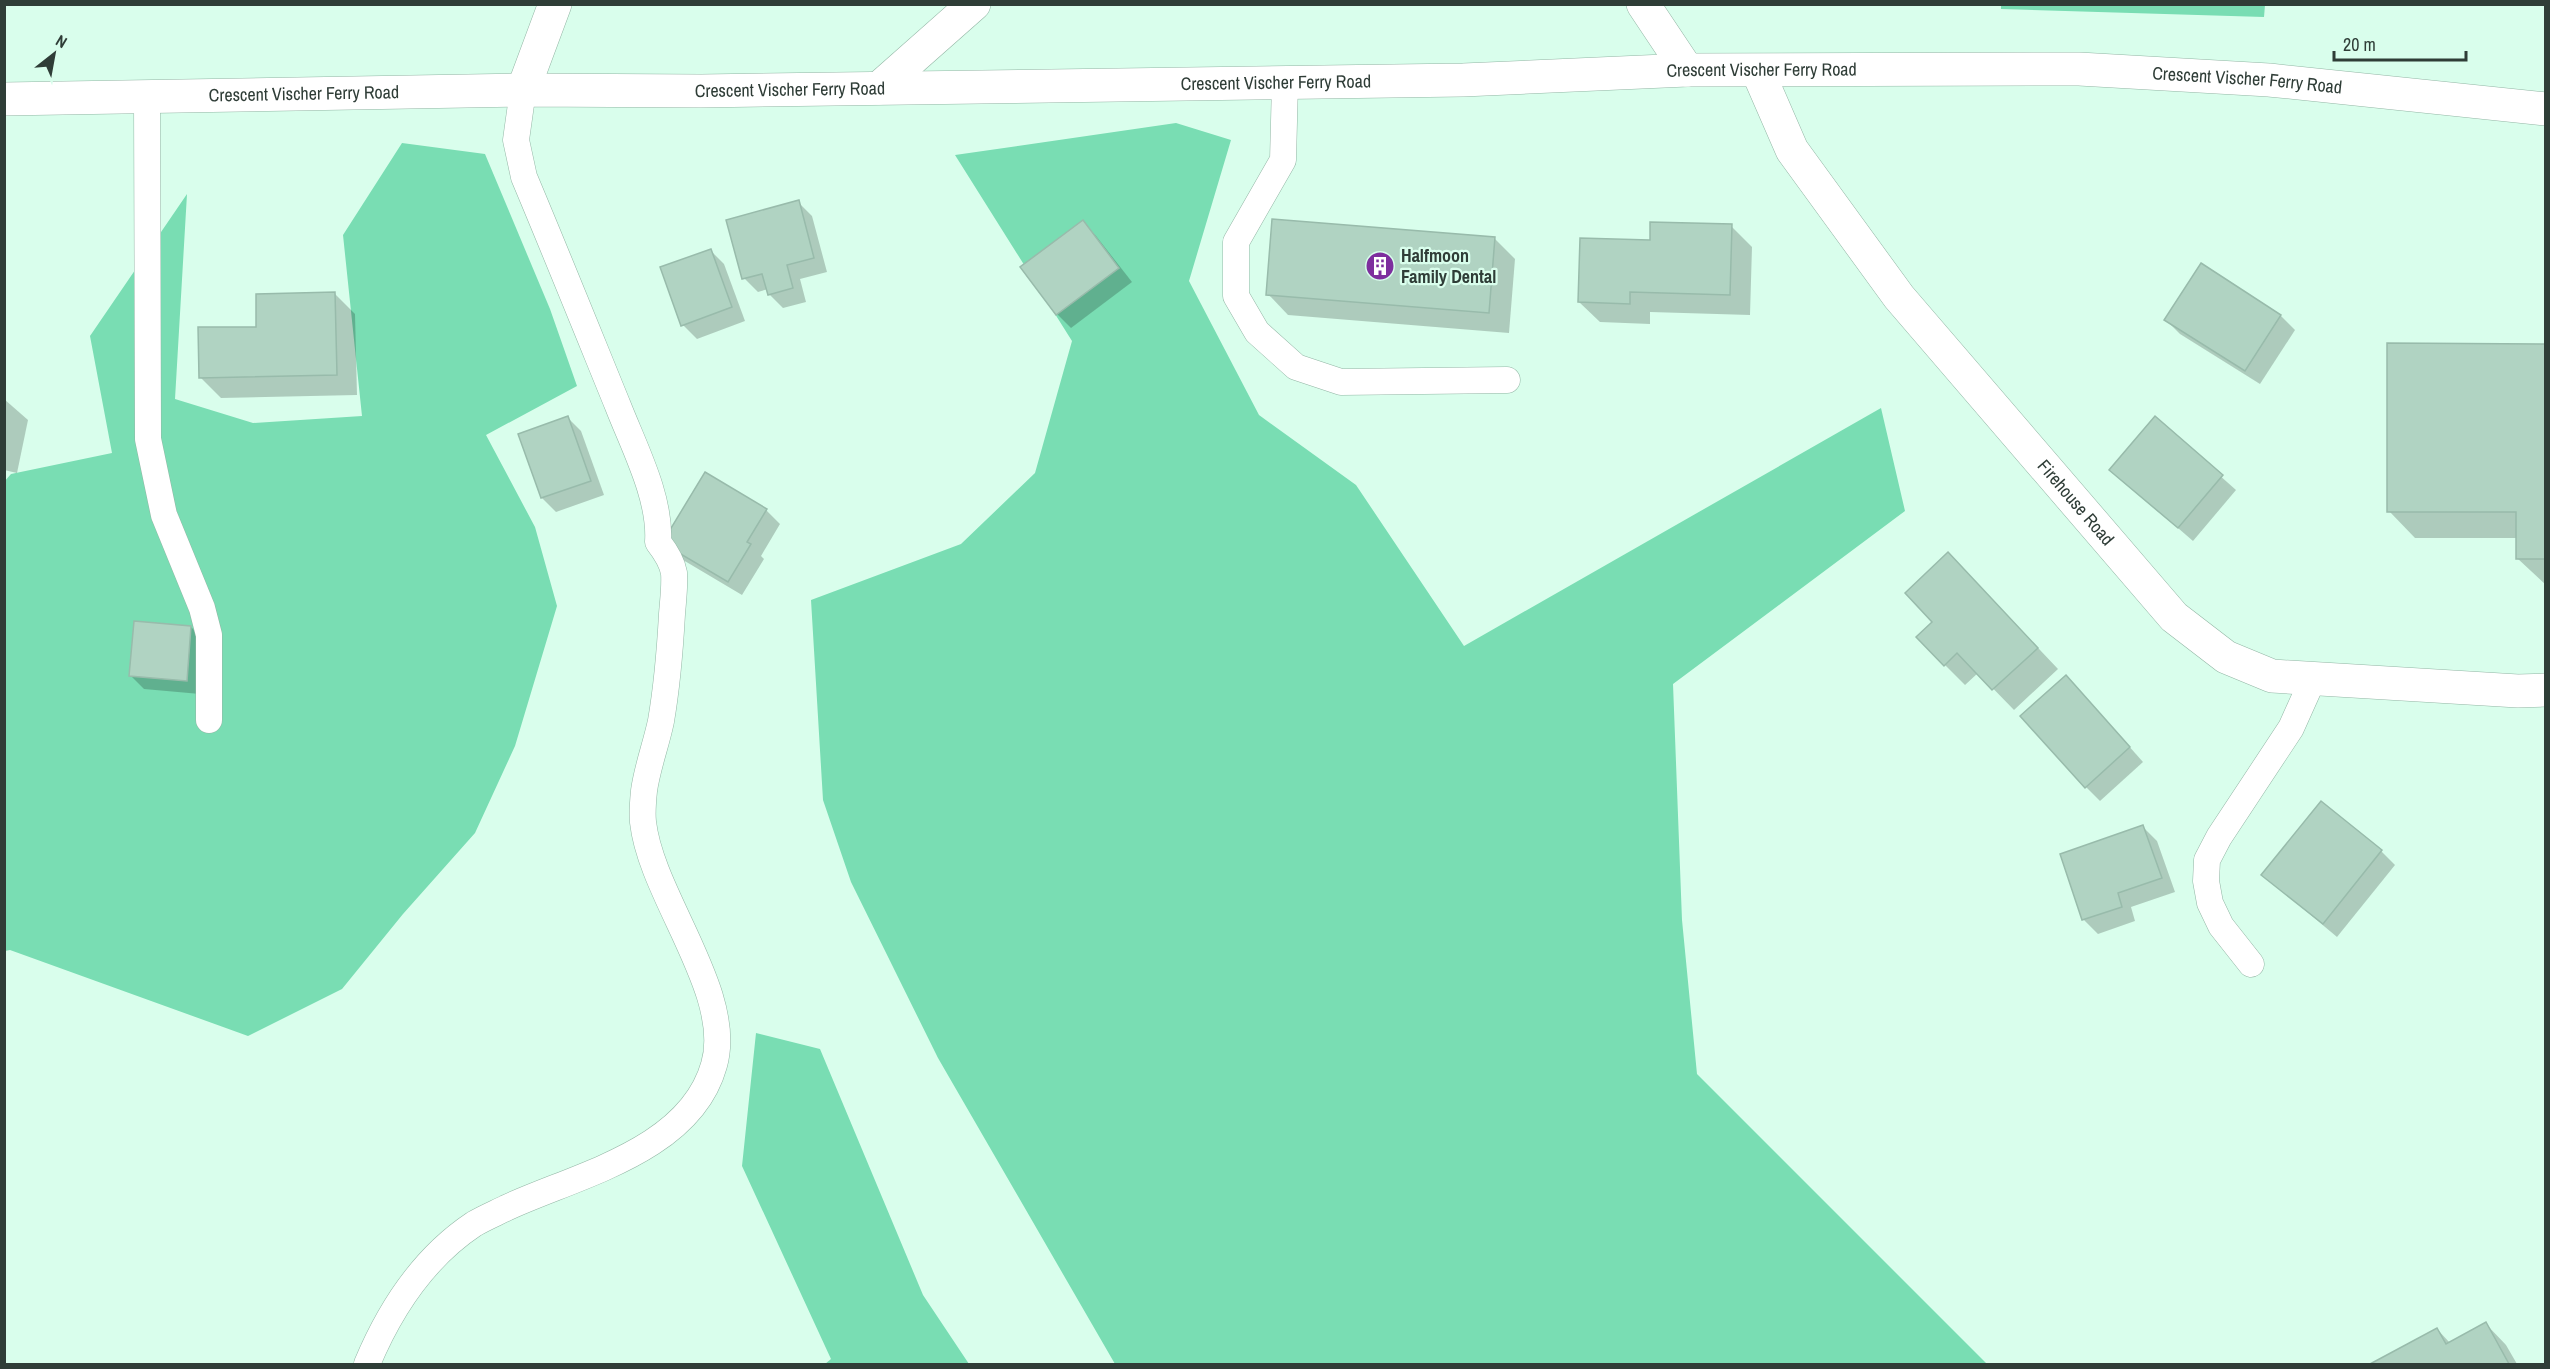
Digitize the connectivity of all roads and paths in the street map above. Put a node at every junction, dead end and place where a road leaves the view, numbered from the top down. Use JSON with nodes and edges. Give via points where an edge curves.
{"nodes":[{"id":1,"x":555,"y":4,"type":"edge"},
{"id":2,"x":974,"y":4,"type":"edge"},
{"id":3,"x":1643,"y":4,"type":"edge"},
{"id":4,"x":1687,"y":70,"type":"junction"},
{"id":5,"x":1758,"y":72,"type":"junction"},
{"id":6,"x":1285,"y":83,"type":"junction"},
{"id":7,"x":879,"y":88,"type":"junction"},
{"id":8,"x":523,"y":90,"type":"junction"},
{"id":9,"x":147,"y":96,"type":"junction"},
{"id":10,"x":4,"y":99,"type":"edge"},
{"id":11,"x":2546,"y":109,"type":"edge"},
{"id":12,"x":1508,"y":380,"type":"dead end"},
{"id":13,"x":2313,"y":679,"type":"junction"},
{"id":14,"x":2546,"y":690,"type":"edge"},
{"id":15,"x":209,"y":720,"type":"dead end"},
{"id":16,"x":2251,"y":964,"type":"dead end"},
{"id":17,"x":367,"y":1365,"type":"edge"}],
"edges":[{"from":1,"to":8,"type":"main road"},
{"from":2,"to":7,"type":"main road"},
{"from":3,"to":4,"type":"main road"},
{"from":4,"to":5,"type":"main road","name":"Crescent Vischer Ferry Road"},
{"from":4,"to":6,"type":"main road","name":"Crescent Vischer Ferry Road"},
{"from":5,"to":11,"type":"main road","name":"Crescent Vischer Ferry Road","via":[[2079,69],[2269,80]]},
{"from":5,"to":13,"type":"main road","name":"Firehouse Road","via":[[1792,150],[1899,297],[2174,617],[2226,657],[2272,676]]},
{"from":6,"to":7,"type":"main road","name":"Crescent Vischer Ferry Road"},
{"from":6,"to":12,"type":"lane","via":[[1282,160],[1236,242],[1236,296],[1257,332],[1296,367],[1341,382]]},
{"from":7,"to":8,"type":"main road","name":"Crescent Vischer Ferry Road"},
{"from":8,"to":9,"type":"main road","name":"Crescent Vischer Ferry Road"},
{"from":8,"to":17,"type":"lane","via":[[516,140],[524,177],[634,446],[656,509],[658,542],[674,571],[668,677],[645,790],[643,822],[657,872],[704,978],[716,1023],[715,1064],[693,1107],[670,1130],[611,1164],[476,1223],[436,1253],[403,1295]]},
{"from":9,"to":10,"type":"main road","name":"Crescent Vischer Ferry Road"},
{"from":9,"to":15,"type":"lane","via":[[148,439],[164,516],[209,634]]},
{"from":13,"to":14,"type":"main road","name":"Firehouse Road"},
{"from":13,"to":16,"type":"lane","via":[[2291,728],[2206,860],[2210,903],[2221,926]]}]}
